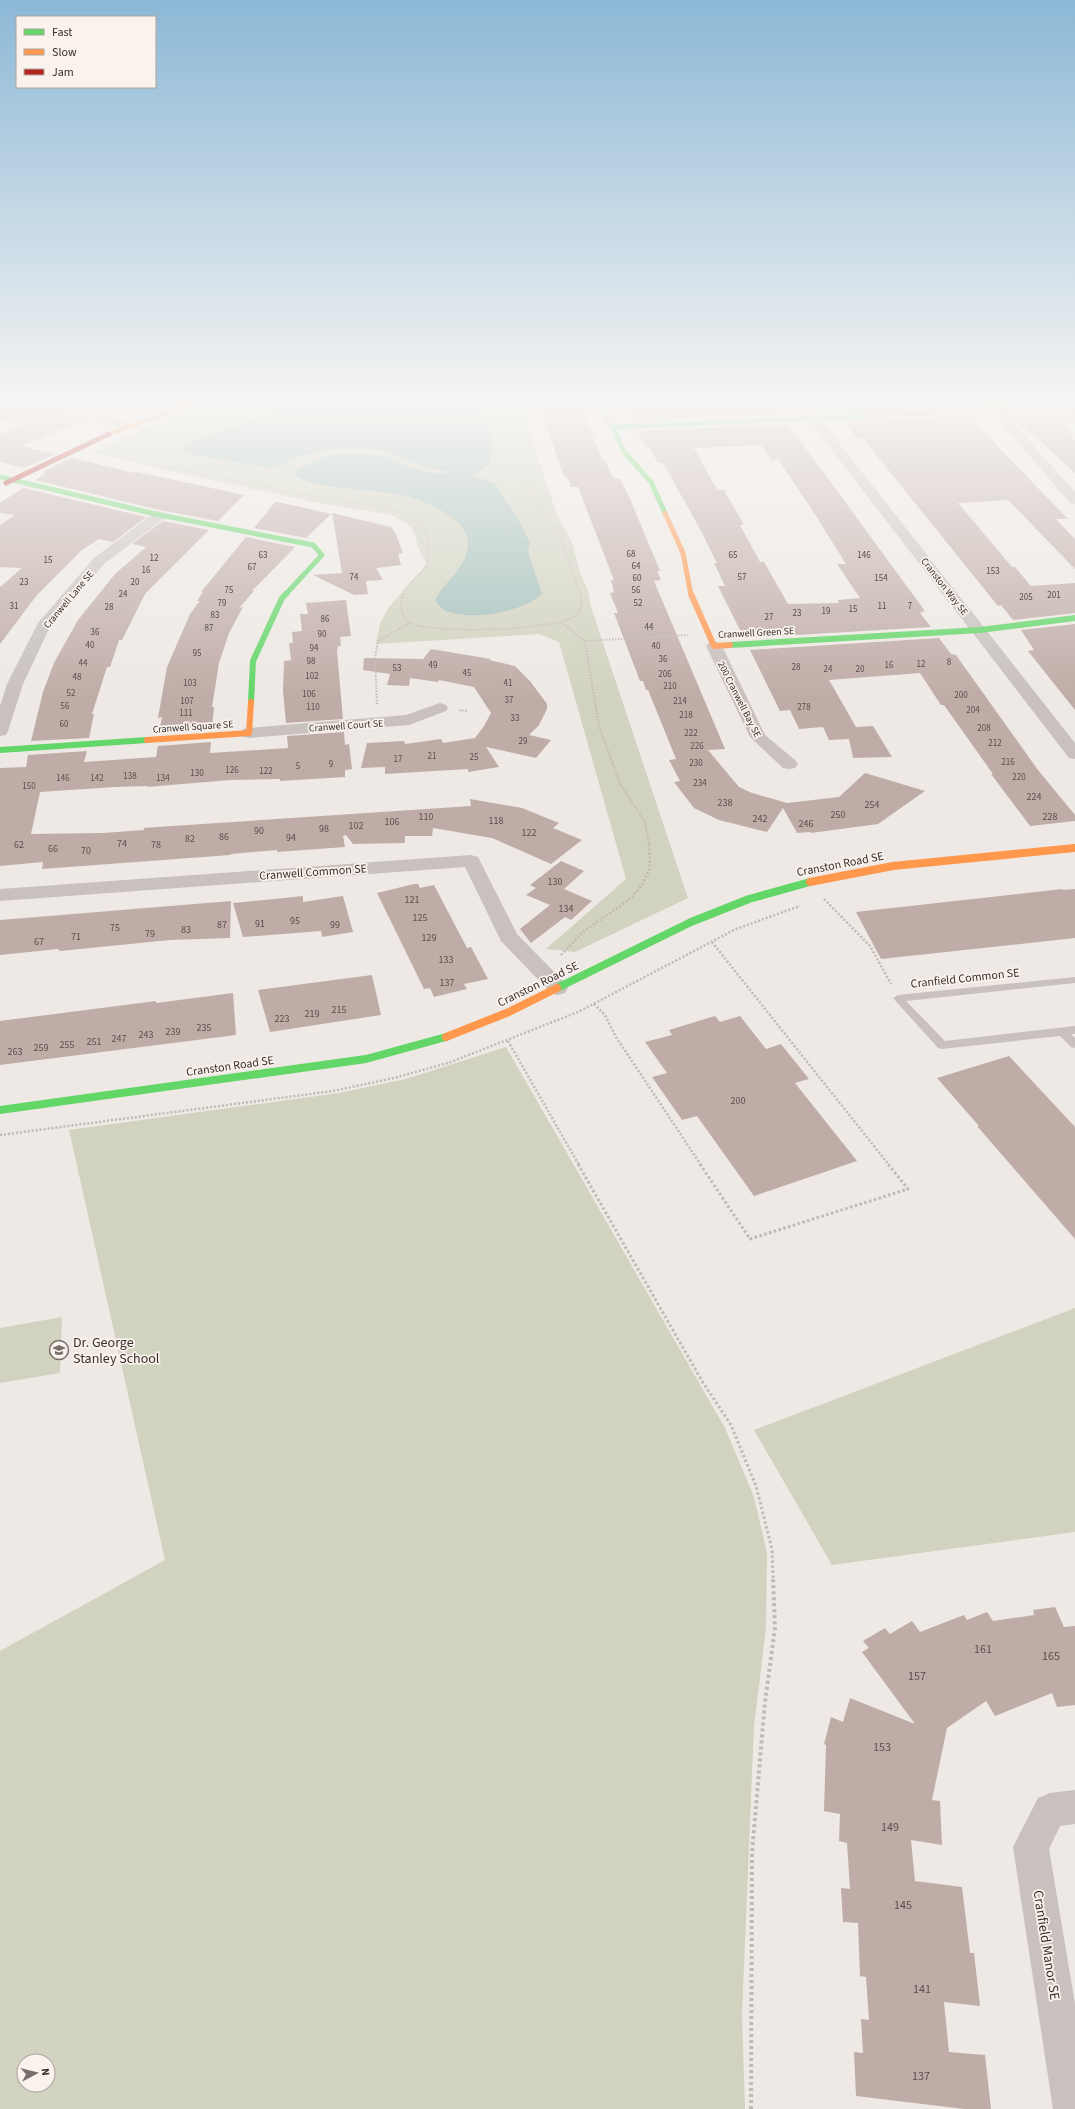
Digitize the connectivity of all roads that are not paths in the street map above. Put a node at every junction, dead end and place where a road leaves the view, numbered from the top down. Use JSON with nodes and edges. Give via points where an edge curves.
{"nodes":[{"id":1,"x":94,"y":499,"type":"edge"},
{"id":2,"x":659,"y":499,"type":"edge"},
{"id":3,"x":878,"y":499,"type":"edge"},
{"id":4,"x":160,"y":515,"type":"junction"},
{"id":5,"x":1075,"y":618,"type":"edge"},
{"id":6,"x":980,"y":630,"type":"junction"},
{"id":7,"x":714,"y":646,"type":"junction"},
{"id":8,"x":440,"y":708,"type":"dead end"},
{"id":9,"x":0,"y":730,"type":"edge"},
{"id":10,"x":249,"y":733,"type":"junction"},
{"id":11,"x":1072,"y":746,"type":"edge"},
{"id":12,"x":0,"y":750,"type":"edge"},
{"id":13,"x":789,"y":764,"type":"dead end"},
{"id":14,"x":1075,"y":848,"type":"edge"},
{"id":15,"x":0,"y":895,"type":"edge"},
{"id":16,"x":1075,"y":980,"type":"edge"},
{"id":17,"x":558,"y":988,"type":"junction"},
{"id":18,"x":1075,"y":1030,"type":"edge"},
{"id":19,"x":1062,"y":1032,"type":"junction"},
{"id":20,"x":1075,"y":1044,"type":"edge"},
{"id":21,"x":0,"y":1110,"type":"edge"},
{"id":22,"x":1075,"y":1807,"type":"edge"},
{"id":23,"x":1073,"y":2109,"type":"edge"}],
"edges":[{"from":1,"to":4,"type":"street","name":"Cranwell Square SE"},
{"from":2,"to":7,"type":"street","name":"Cranwell Green SE","via":[[683,553],[689,590]]},
{"from":3,"to":6,"type":"street","name":"Cranston Way SE"},
{"from":4,"to":9,"type":"street","name":"Cranwell Lane SE","via":[[99,561],[43,626],[15,684]]},
{"from":4,"to":10,"type":"street","name":"Cranwell Square SE","via":[[314,545],[322,555],[282,598],[253,661]]},
{"from":5,"to":6,"type":"street","name":"Cranwell Green SE"},
{"from":6,"to":7,"type":"street","name":"Cranwell Green SE"},
{"from":6,"to":11,"type":"street","name":"Cranston Way SE"},
{"from":7,"to":13,"type":"street","name":"200 Cranwell Bay SE","via":[[758,737]]},
{"from":8,"to":10,"type":"street","name":"Cranwell Court SE","via":[[410,720]]},
{"from":10,"to":12,"type":"street","name":"Cranwell Square SE"},
{"from":14,"to":17,"type":"street","name":"Cranston Road SE","via":[[893,866],[812,880],[749,899],[692,922]]},
{"from":15,"to":17,"type":"street","name":"Cranwell Common SE","via":[[471,861],[508,937]]},
{"from":16,"to":19,"type":"lane","name":"Cranfield Common SE","via":[[898,998],[942,1045]]},
{"from":17,"to":21,"type":"street","name":"Cranston Road SE","via":[[509,1012],[446,1037],[366,1059]]},
{"from":18,"to":19,"type":"lane","name":"Cranfield Common SE"},
{"from":19,"to":20,"type":"lane"},
{"from":22,"to":23,"type":"street","name":"Cranfield Manor SE","via":[[1050,1810],[1031,1847]]}]}
